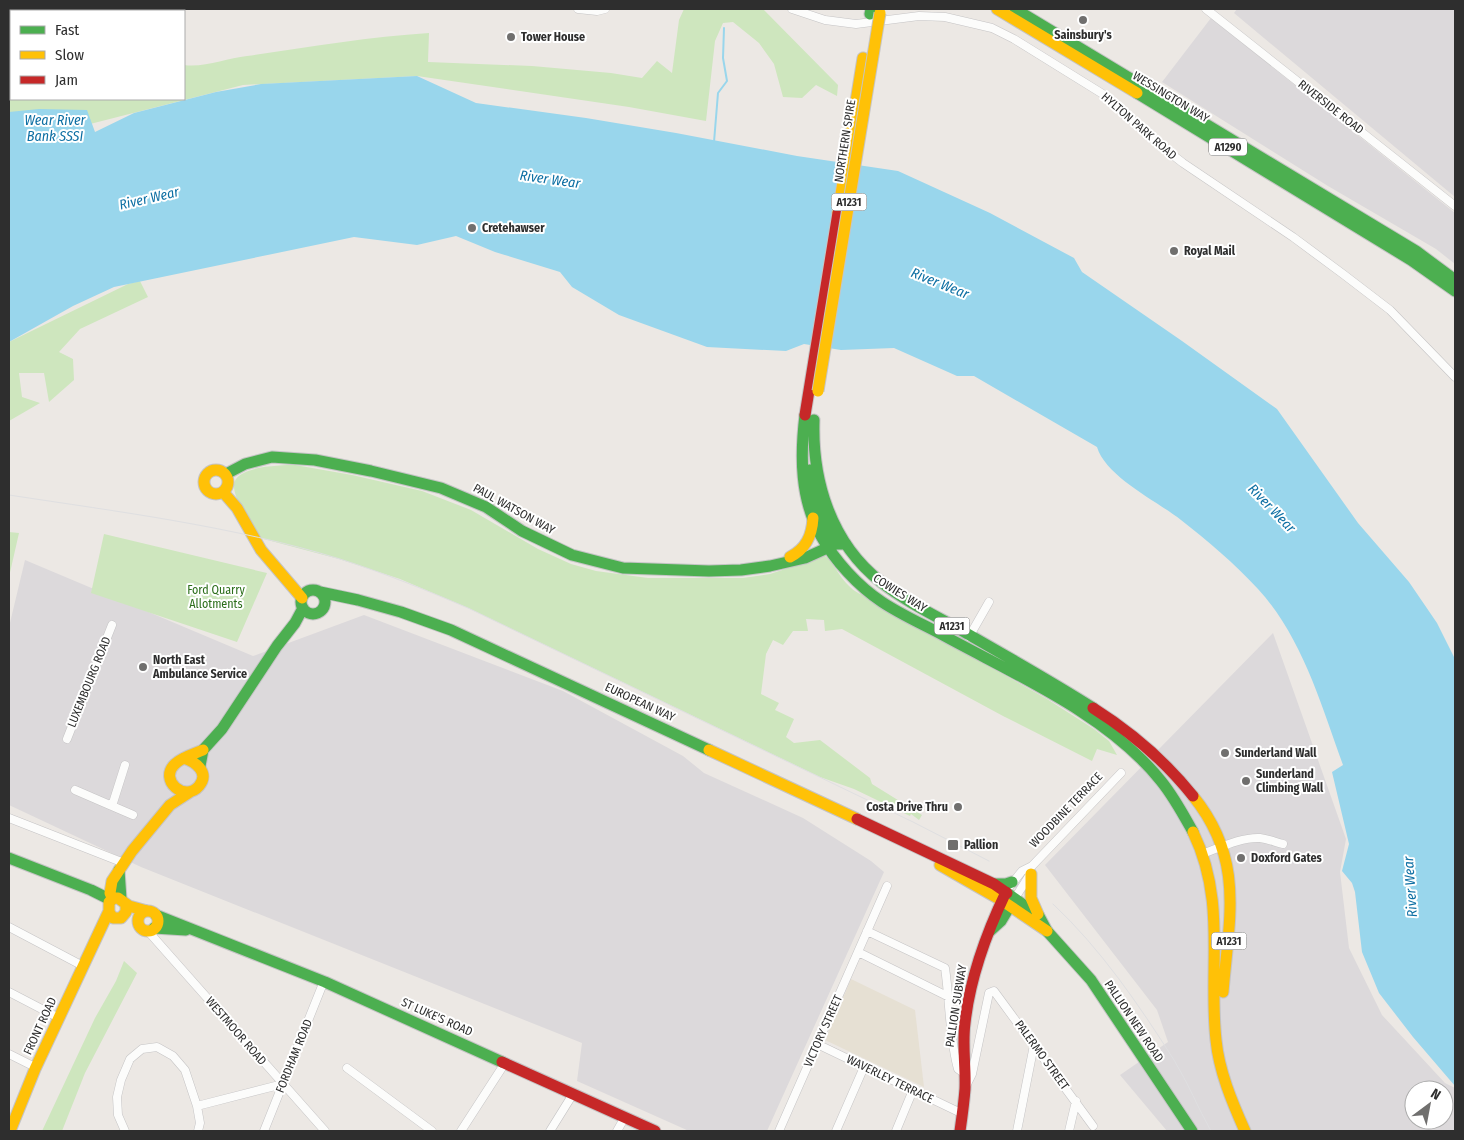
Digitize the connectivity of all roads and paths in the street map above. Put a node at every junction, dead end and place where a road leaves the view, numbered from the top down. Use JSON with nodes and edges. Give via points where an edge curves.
{"nodes":[{"id":1,"x":42,"y":9,"type":"edge"},
{"id":2,"x":578,"y":9,"type":"edge"},
{"id":3,"x":605,"y":9,"type":"edge"},
{"id":4,"x":792,"y":9,"type":"edge"},
{"id":5,"x":997,"y":9,"type":"edge"},
{"id":6,"x":1015,"y":9,"type":"edge"},
{"id":7,"x":1206,"y":9,"type":"edge"},
{"id":8,"x":9,"y":10,"type":"edge"},
{"id":9,"x":875,"y":11,"type":"edge"},
{"id":10,"x":1455,"y":206,"type":"edge"},
{"id":11,"x":1455,"y":280,"type":"edge"},
{"id":12,"x":1455,"y":291,"type":"edge"},
{"id":13,"x":1455,"y":377,"type":"edge"},
{"id":14,"x":814,"y":390,"type":"junction"},
{"id":15,"x":814,"y":446,"type":"junction"},
{"id":16,"x":226,"y":474,"type":"junction"},
{"id":17,"x":223,"y":492,"type":"junction"},
{"id":18,"x":813,"y":517,"type":"junction"},
{"id":19,"x":846,"y":544,"type":"junction"},
{"id":20,"x":828,"y":548,"type":"junction"},
{"id":21,"x":763,"y":567,"type":"junction"},
{"id":22,"x":320,"y":592,"type":"junction"},
{"id":23,"x":341,"y":597,"type":"junction"},
{"id":24,"x":989,"y":602,"type":"dead end"},
{"id":25,"x":305,"y":603,"type":"junction"},
{"id":26,"x":324,"y":608,"type":"junction"},
{"id":27,"x":112,"y":625,"type":"dead end"},
{"id":28,"x":970,"y":636,"type":"junction"},
{"id":29,"x":964,"y":647,"type":"junction"},
{"id":30,"x":67,"y":739,"type":"dead end"},
{"id":31,"x":203,"y":750,"type":"junction"},
{"id":32,"x":184,"y":758,"type":"junction"},
{"id":33,"x":125,"y":765,"type":"dead end"},
{"id":34,"x":200,"y":766,"type":"junction"},
{"id":35,"x":1121,"y":773,"type":"dead end"},
{"id":36,"x":172,"y":785,"type":"junction"},
{"id":37,"x":75,"y":790,"type":"dead end"},
{"id":38,"x":190,"y":792,"type":"junction"},
{"id":39,"x":170,"y":805,"type":"junction"},
{"id":40,"x":112,"y":806,"type":"junction"},
{"id":41,"x":133,"y":815,"type":"dead end"},
{"id":42,"x":9,"y":818,"type":"edge"},
{"id":43,"x":1283,"y":844,"type":"dead end"},
{"id":44,"x":1223,"y":847,"type":"junction"},
{"id":45,"x":921,"y":851,"type":"junction"},
{"id":46,"x":1202,"y":854,"type":"junction"},
{"id":47,"x":9,"y":858,"type":"edge"},
{"id":48,"x":122,"y":867,"type":"junction"},
{"id":49,"x":1031,"y":870,"type":"junction"},
{"id":50,"x":887,"y":886,"type":"dead end"},
{"id":51,"x":1009,"y":896,"type":"junction"},
{"id":52,"x":116,"y":907,"type":"junction"},
{"id":53,"x":151,"y":913,"type":"junction"},
{"id":54,"x":1039,"y":916,"type":"junction"},
{"id":55,"x":9,"y":927,"type":"edge"},
{"id":56,"x":147,"y":928,"type":"junction"},
{"id":57,"x":867,"y":931,"type":"junction"},
{"id":58,"x":1047,"y":931,"type":"junction"},
{"id":59,"x":204,"y":934,"type":"junction"},
{"id":60,"x":858,"y":952,"type":"junction"},
{"id":61,"x":83,"y":966,"type":"junction"},
{"id":62,"x":324,"y":981,"type":"junction"},
{"id":63,"x":9,"y":992,"type":"edge"},
{"id":64,"x":949,"y":997,"type":"junction"},
{"id":65,"x":59,"y":1018,"type":"junction"},
{"id":66,"x":817,"y":1044,"type":"junction"},
{"id":67,"x":1034,"y":1044,"type":"junction"},
{"id":68,"x":9,"y":1054,"type":"edge"},
{"id":69,"x":505,"y":1063,"type":"junction"},
{"id":70,"x":36,"y":1067,"type":"junction"},
{"id":71,"x":864,"y":1067,"type":"junction"},
{"id":72,"x":347,"y":1068,"type":"dead end"},
{"id":73,"x":964,"y":1073,"type":"junction"},
{"id":74,"x":283,"y":1084,"type":"junction"},
{"id":75,"x":965,"y":1088,"type":"junction"},
{"id":76,"x":912,"y":1090,"type":"junction"},
{"id":77,"x":573,"y":1094,"type":"junction"},
{"id":78,"x":1076,"y":1101,"type":"junction"},
{"id":79,"x":197,"y":1106,"type":"junction"},
{"id":80,"x":963,"y":1114,"type":"junction"},
{"id":81,"x":624,"y":1117,"type":"junction"},
{"id":82,"x":11,"y":1124,"type":"edge"},
{"id":83,"x":1093,"y":1126,"type":"dead end"},
{"id":84,"x":125,"y":1131,"type":"edge"},
{"id":85,"x":198,"y":1131,"type":"edge"},
{"id":86,"x":264,"y":1131,"type":"edge"},
{"id":87,"x":325,"y":1131,"type":"edge"},
{"id":88,"x":432,"y":1131,"type":"edge"},
{"id":89,"x":461,"y":1131,"type":"edge"},
{"id":90,"x":550,"y":1131,"type":"edge"},
{"id":91,"x":617,"y":1131,"type":"edge"},
{"id":92,"x":655,"y":1131,"type":"edge"},
{"id":93,"x":779,"y":1131,"type":"edge"},
{"id":94,"x":836,"y":1131,"type":"edge"},
{"id":95,"x":896,"y":1131,"type":"edge"},
{"id":96,"x":960,"y":1131,"type":"edge"},
{"id":97,"x":1017,"y":1131,"type":"edge"},
{"id":98,"x":1069,"y":1131,"type":"edge"},
{"id":99,"x":1192,"y":1131,"type":"edge"},
{"id":100,"x":1245,"y":1131,"type":"edge"},
{"id":101,"x":1255,"y":1131,"type":"edge"}],
"edges":[{"from":1,"to":8,"type":"street"},
{"from":2,"to":3,"type":"street"},
{"from":4,"to":13,"type":"street","name":"HYLTON PARK ROAD","via":[[825,20],[856,24],[919,16],[945,17],[992,28],[1106,96],[1183,163],[1293,237],[1370,295],[1408,328]]},
{"from":5,"to":12,"type":"main road","name":"WESSINGTON WAY","number":"A1290","via":[[1303,193]]},
{"from":6,"to":11,"type":"main road","name":"WESSINGTON WAY","number":"A1290","via":[[1408,246]]},
{"from":7,"to":10,"type":"street","name":"RIVERSIDE ROAD"},
{"from":9,"to":14,"type":"main road","name":"NORTHERN SPIRE","number":"A1231","bridge":true},
{"from":14,"to":15,"type":"main road","name":"COWIES WAY","number":"A1231"},
{"from":14,"to":18,"type":"main road","name":"COWIES WAY","number":"A1231","via":[[803,437],[802,468]]},
{"from":15,"to":19,"type":"main road","name":"COWIES WAY","number":"A1231","via":[[820,487],[834,524]]},
{"from":15,"to":20,"type":"main road","via":[[811,480],[817,505],[832,539]]},
{"from":16,"to":17,"type":"main road","via":[[228,486]]},
{"from":16,"to":17,"type":"main road","via":[[213,470],[204,482],[209,491]]},
{"from":16,"to":21,"type":"main road","name":"PAUL WATSON WAY","via":[[245,464],[272,457],[316,460],[441,488],[486,507],[522,531],[572,555],[623,568],[709,571]]},
{"from":17,"to":25,"type":"main road","via":[[237,508],[261,550]]},
{"from":18,"to":20,"type":"main road","name":"COWIES WAY","number":"A1231"},
{"from":18,"to":21,"type":"main road","name":"PAUL WATSON WAY","via":[[808,542],[801,552]]},
{"from":19,"to":20,"type":"main road","name":"PAUL WATSON WAY"},
{"from":19,"to":28,"type":"main road","name":"COWIES WAY","number":"A1231","via":[[878,580]]},
{"from":20,"to":21,"type":"main road","name":"PAUL WATSON WAY","via":[[805,558]]},
{"from":20,"to":29,"type":"main road","name":"COWIES WAY","number":"A1231","via":[[868,592]]},
{"from":22,"to":23,"type":"main road","name":"EUROPEAN WAY"},
{"from":22,"to":25,"type":"main road","via":[[314,590]]},
{"from":22,"to":26,"type":"main road","via":[[325,598]]},
{"from":23,"to":26,"type":"main road"},
{"from":23,"to":45,"type":"main road","name":"EUROPEAN WAY","via":[[401,612],[451,630]]},
{"from":24,"to":28,"type":"street"},
{"from":25,"to":26,"type":"main road","via":[[316,614]]},
{"from":25,"to":31,"type":"main road","via":[[295,623],[222,729]]},
{"from":27,"to":30,"type":"street","name":"LUXEMBOURG ROAD"},
{"from":28,"to":29,"type":"street"},
{"from":28,"to":44,"type":"main road","name":"COWIES WAY","number":"A1231","via":[[1071,694],[1145,746],[1198,799]]},
{"from":29,"to":46,"type":"main road","name":"COWIES WAY","number":"A1231","via":[[1098,723],[1132,749],[1176,800]]},
{"from":31,"to":32,"type":"main road"},
{"from":31,"to":34,"type":"main road"},
{"from":32,"to":34,"type":"main road","via":[[192,759]]},
{"from":32,"to":36,"type":"main road","via":[[173,764],[169,771]]},
{"from":33,"to":40,"type":"street"},
{"from":34,"to":38,"type":"main road","via":[[203,779]]},
{"from":35,"to":49,"type":"street","name":"WOODBINE TERRACE","via":[[1040,856]]},
{"from":36,"to":38,"type":"main road","via":[[179,791]]},
{"from":36,"to":39,"type":"main road"},
{"from":37,"to":40,"type":"street"},
{"from":38,"to":39,"type":"main road"},
{"from":39,"to":48,"type":"main road"},
{"from":40,"to":41,"type":"street"},
{"from":42,"to":48,"type":"street"},
{"from":43,"to":44,"type":"street","via":[[1259,838]]},
{"from":44,"to":46,"type":"street"},
{"from":44,"to":101,"type":"main road","number":"A1231","via":[[1230,895],[1223,990],[1225,1040],[1235,1086]]},
{"from":45,"to":51,"type":"main road","name":"EUROPEAN WAY","via":[[939,864]]},
{"from":45,"to":51,"type":"main road","name":"EUROPEAN WAY","via":[[994,884]]},
{"from":46,"to":100,"type":"main road","number":"A1231","via":[[1214,905],[1216,1042],[1226,1084]]},
{"from":47,"to":52,"type":"main road","name":"ST LUKE'S ROAD","via":[[91,890]]},
{"from":48,"to":52,"type":"main road","via":[[110,887]]},
{"from":49,"to":51,"type":"street","name":"WOODBINE TERRACE"},
{"from":49,"to":51,"type":"street","name":"WOODBINE TERRACE","via":[[1022,871]]},
{"from":49,"to":54,"type":"main road","via":[[1031,898]]},
{"from":50,"to":57,"type":"street","name":"VICTORY STREET"},
{"from":51,"to":54,"type":"main road","name":"PALLION NEW ROAD"},
{"from":51,"to":58,"type":"main road","name":"PALLION NEW ROAD","via":[[1040,928]]},
{"from":51,"to":73,"type":"main road","name":"PALLION SUBWAY","via":[[1001,921],[990,931],[974,970],[965,1023]]},
{"from":52,"to":53,"type":"main road","name":"ST LUKE'S ROAD"},
{"from":52,"to":56,"type":"main road","name":"ST LUKE'S ROAD"},
{"from":52,"to":61,"type":"main road","name":"FRONT ROAD"},
{"from":53,"to":56,"type":"main road","via":[[157,922]]},
{"from":53,"to":56,"type":"main road","via":[[139,916],[138,921]]},
{"from":53,"to":59,"type":"main road","name":"ST LUKE'S ROAD"},
{"from":54,"to":58,"type":"main road","name":"PALLION NEW ROAD"},
{"from":55,"to":61,"type":"street"},
{"from":56,"to":59,"type":"main road","name":"ST LUKE'S ROAD"},
{"from":56,"to":74,"type":"street","name":"WESTMOOR ROAD"},
{"from":57,"to":60,"type":"street","name":"VICTORY STREET"},
{"from":57,"to":64,"type":"street","via":[[945,968]]},
{"from":58,"to":99,"type":"main road","name":"PALLION NEW ROAD","via":[[1090,980]]},
{"from":59,"to":62,"type":"main road","name":"ST LUKE'S ROAD"},
{"from":60,"to":64,"type":"street"},
{"from":60,"to":66,"type":"street","name":"VICTORY STREET"},
{"from":61,"to":65,"type":"main road","name":"FRONT ROAD"},
{"from":62,"to":69,"type":"main road","name":"ST LUKE'S ROAD"},
{"from":62,"to":74,"type":"street","name":"FORDHAM ROAD"},
{"from":63,"to":65,"type":"street"},
{"from":64,"to":73,"type":"street","via":[[954,1054],[958,1070]]},
{"from":65,"to":70,"type":"main road","name":"FRONT ROAD"},
{"from":66,"to":71,"type":"street","name":"WAVERLEY TERRACE"},
{"from":66,"to":93,"type":"street","name":"VICTORY STREET"},
{"from":67,"to":75,"type":"street","name":"PALERMO STREET","via":[[992,990],[972,1074]]},
{"from":67,"to":78,"type":"street","name":"PALERMO STREET"},
{"from":67,"to":97,"type":"street"},
{"from":68,"to":70,"type":"street"},
{"from":69,"to":77,"type":"main road","name":"ST LUKE'S ROAD"},
{"from":69,"to":89,"type":"street"},
{"from":70,"to":82,"type":"main road","name":"FRONT ROAD"},
{"from":71,"to":76,"type":"street","name":"WAVERLEY TERRACE"},
{"from":71,"to":94,"type":"street"},
{"from":72,"to":88,"type":"street"},
{"from":73,"to":75,"type":"main road","name":"PALLION SUBWAY"},
{"from":74,"to":79,"type":"street"},
{"from":74,"to":86,"type":"street","name":"FORDHAM ROAD"},
{"from":74,"to":87,"type":"street","name":"WESTMOOR ROAD"},
{"from":75,"to":80,"type":"main road","name":"PALLION SUBWAY"},
{"from":76,"to":80,"type":"street","name":"WAVERLEY TERRACE"},
{"from":76,"to":95,"type":"street"},
{"from":77,"to":81,"type":"main road","name":"ST LUKE'S ROAD"},
{"from":77,"to":90,"type":"street"},
{"from":78,"to":83,"type":"street","name":"PALERMO STREET"},
{"from":78,"to":98,"type":"street"},
{"from":79,"to":84,"type":"street","via":[[185,1070],[173,1056],[157,1047],[142,1049],[130,1059],[117,1098],[118,1115]]},
{"from":79,"to":85,"type":"street"},
{"from":80,"to":96,"type":"main road","name":"PALLION SUBWAY"},
{"from":81,"to":91,"type":"street"},
{"from":81,"to":92,"type":"main road","name":"ST LUKE'S ROAD"}]}
